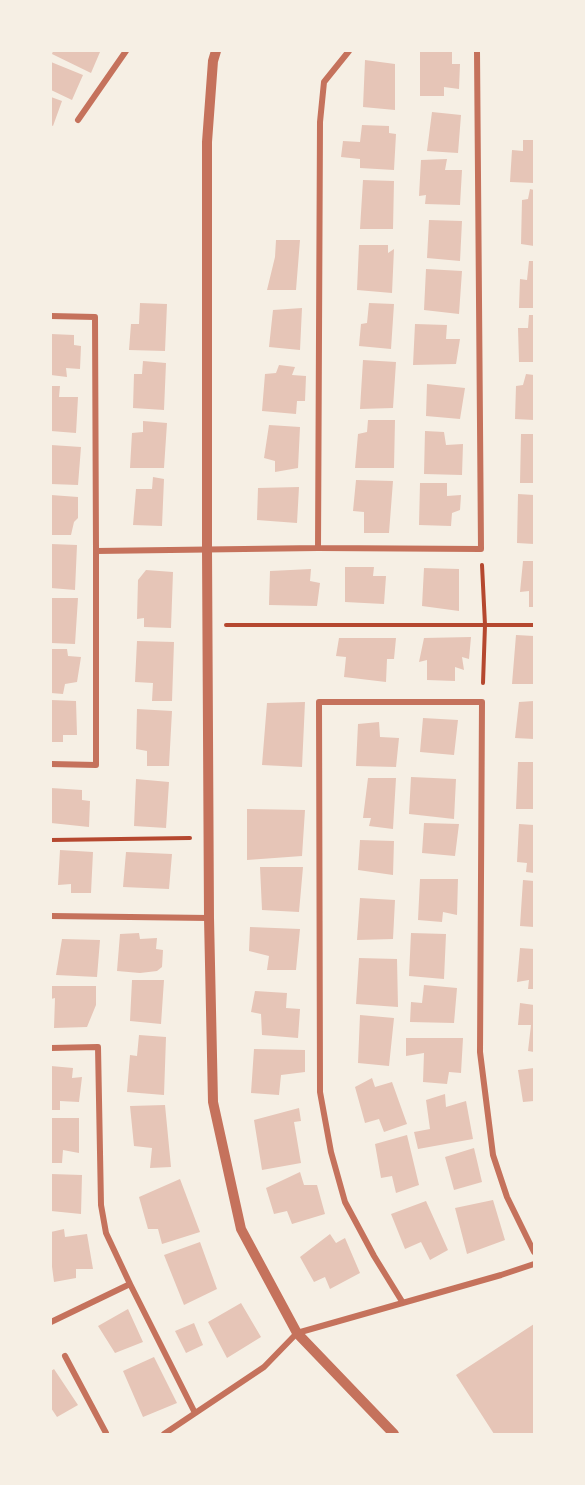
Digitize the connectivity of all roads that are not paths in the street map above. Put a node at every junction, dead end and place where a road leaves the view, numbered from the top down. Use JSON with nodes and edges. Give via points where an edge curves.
{"nodes":[{"id":1,"x":126,"y":51,"type":"edge"},
{"id":2,"x":216,"y":51,"type":"edge"},
{"id":3,"x":349,"y":51,"type":"edge"},
{"id":4,"x":477,"y":51,"type":"edge"},
{"id":5,"x":78,"y":120,"type":"dead end"},
{"id":6,"x":51,"y":316,"type":"edge"},
{"id":7,"x":318,"y":548,"type":"junction"},
{"id":8,"x":207,"y":549,"type":"junction"},
{"id":9,"x":96,"y":551,"type":"junction"},
{"id":10,"x":51,"y":764,"type":"edge"},
{"id":11,"x":51,"y":916,"type":"edge"},
{"id":12,"x":209,"y":918,"type":"junction"},
{"id":13,"x":51,"y":1048,"type":"edge"},
{"id":14,"x":534,"y":1252,"type":"edge"},
{"id":15,"x":534,"y":1264,"type":"edge"},
{"id":16,"x":130,"y":1284,"type":"junction"},
{"id":17,"x":403,"y":1303,"type":"junction"},
{"id":18,"x":51,"y":1322,"type":"edge"},
{"id":19,"x":297,"y":1333,"type":"junction"},
{"id":20,"x":65,"y":1356,"type":"dead end"},
{"id":21,"x":195,"y":1413,"type":"junction"},
{"id":22,"x":106,"y":1434,"type":"edge"},
{"id":23,"x":164,"y":1434,"type":"edge"},
{"id":24,"x":394,"y":1434,"type":"edge"}],
"edges":[{"from":1,"to":5,"type":"street"},
{"from":2,"to":8,"type":"street","via":[[207,142]]},
{"from":3,"to":7,"type":"street","via":[[324,82],[320,122]]},
{"from":4,"to":7,"type":"street","via":[[481,549]]},
{"from":6,"to":9,"type":"street","via":[[95,317]]},
{"from":7,"to":8,"type":"street"},
{"from":8,"to":9,"type":"street"},
{"from":8,"to":12,"type":"street"},
{"from":9,"to":10,"type":"street","via":[[96,765]]},
{"from":11,"to":12,"type":"street"},
{"from":12,"to":19,"type":"street","via":[[213,1102],[240,1229]]},
{"from":13,"to":16,"type":"street","via":[[98,1047],[101,1205],[106,1233]]},
{"from":14,"to":17,"type":"street","via":[[507,1197],[493,1155],[480,1052],[482,702],[319,702],[320,1092],[345,1202]]},
{"from":15,"to":17,"type":"street"},
{"from":16,"to":18,"type":"street"},
{"from":16,"to":21,"type":"street"},
{"from":17,"to":19,"type":"street"},
{"from":19,"to":21,"type":"street","via":[[264,1367]]},
{"from":19,"to":24,"type":"street"},
{"from":20,"to":22,"type":"street"},
{"from":21,"to":23,"type":"street"}]}
